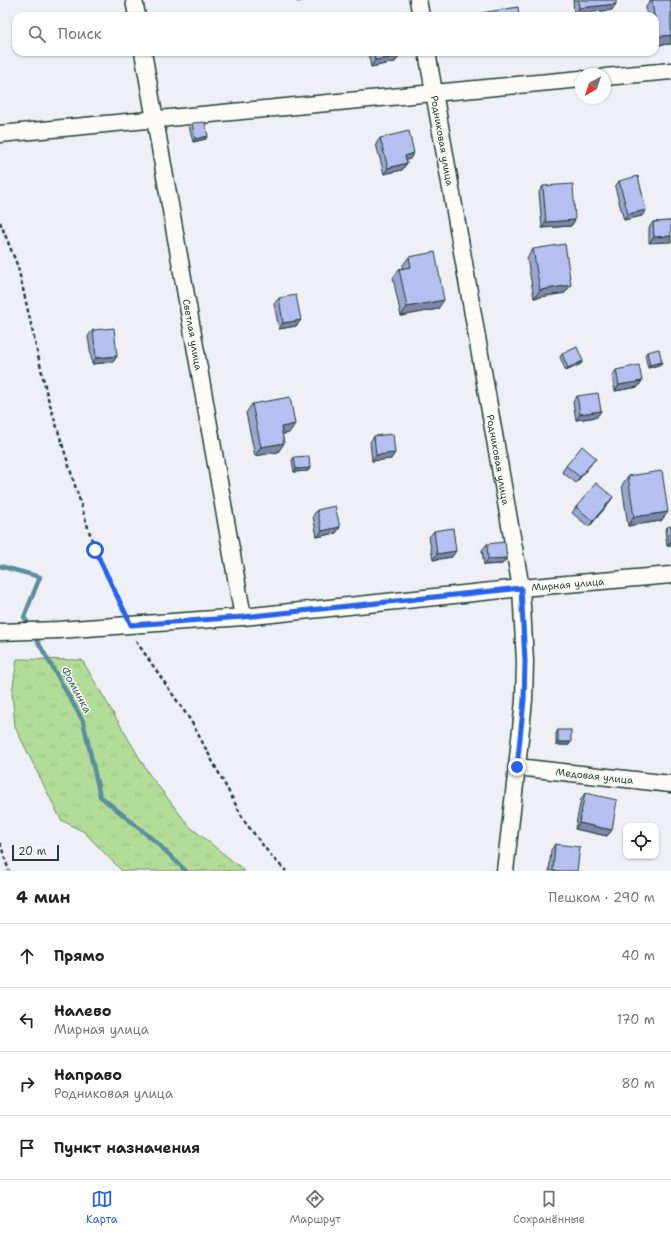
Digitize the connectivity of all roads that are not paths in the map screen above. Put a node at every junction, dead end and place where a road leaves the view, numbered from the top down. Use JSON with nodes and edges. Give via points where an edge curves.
{"nodes":[{"id":1,"x":134,"y":0,"type":"edge"},
{"id":2,"x":418,"y":0,"type":"edge"},
{"id":3,"x":136,"y":12,"type":"edge"},
{"id":4,"x":420,"y":12,"type":"edge"},
{"id":5,"x":144,"y":56,"type":"edge"},
{"id":6,"x":428,"y":56,"type":"edge"},
{"id":7,"x":671,"y":71,"type":"edge"},
{"id":8,"x":611,"y":76,"type":"edge"},
{"id":9,"x":575,"y":80,"type":"edge"},
{"id":10,"x":434,"y":92,"type":"junction"},
{"id":11,"x":156,"y":120,"type":"junction"},
{"id":12,"x":0,"y":134,"type":"edge"},
{"id":13,"x":671,"y":575,"type":"edge"},
{"id":14,"x":521,"y":588,"type":"junction"},
{"id":15,"x":243,"y":617,"type":"junction"},
{"id":16,"x":0,"y":632,"type":"edge"},
{"id":17,"x":517,"y":767,"type":"junction"},
{"id":18,"x":671,"y":784,"type":"edge"},
{"id":19,"x":505,"y":871,"type":"edge"}],
"edges":[{"from":1,"to":3,"type":"street"},
{"from":2,"to":4,"type":"street"},
{"from":5,"to":11,"type":"street","name":"Светлая улица"},
{"from":6,"to":10,"type":"street","name":"Родниковая улица"},
{"from":7,"to":8,"type":"street"},
{"from":9,"to":10,"type":"street"},
{"from":10,"to":11,"type":"street"},
{"from":10,"to":14,"type":"street","name":"Родниковая улица"},
{"from":11,"to":12,"type":"street"},
{"from":11,"to":15,"type":"street","name":"Светлая улица"},
{"from":13,"to":14,"type":"street","name":"Мирная улица"},
{"from":14,"to":15,"type":"street","name":"Мирная улица"},
{"from":14,"to":17,"type":"street","name":"Родниковая улица","via":[[525,661]]},
{"from":15,"to":16,"type":"street","name":"Мирная улица"},
{"from":17,"to":18,"type":"street","name":"Медовая улица"},
{"from":17,"to":19,"type":"street","name":"Родниковая улица"}]}
